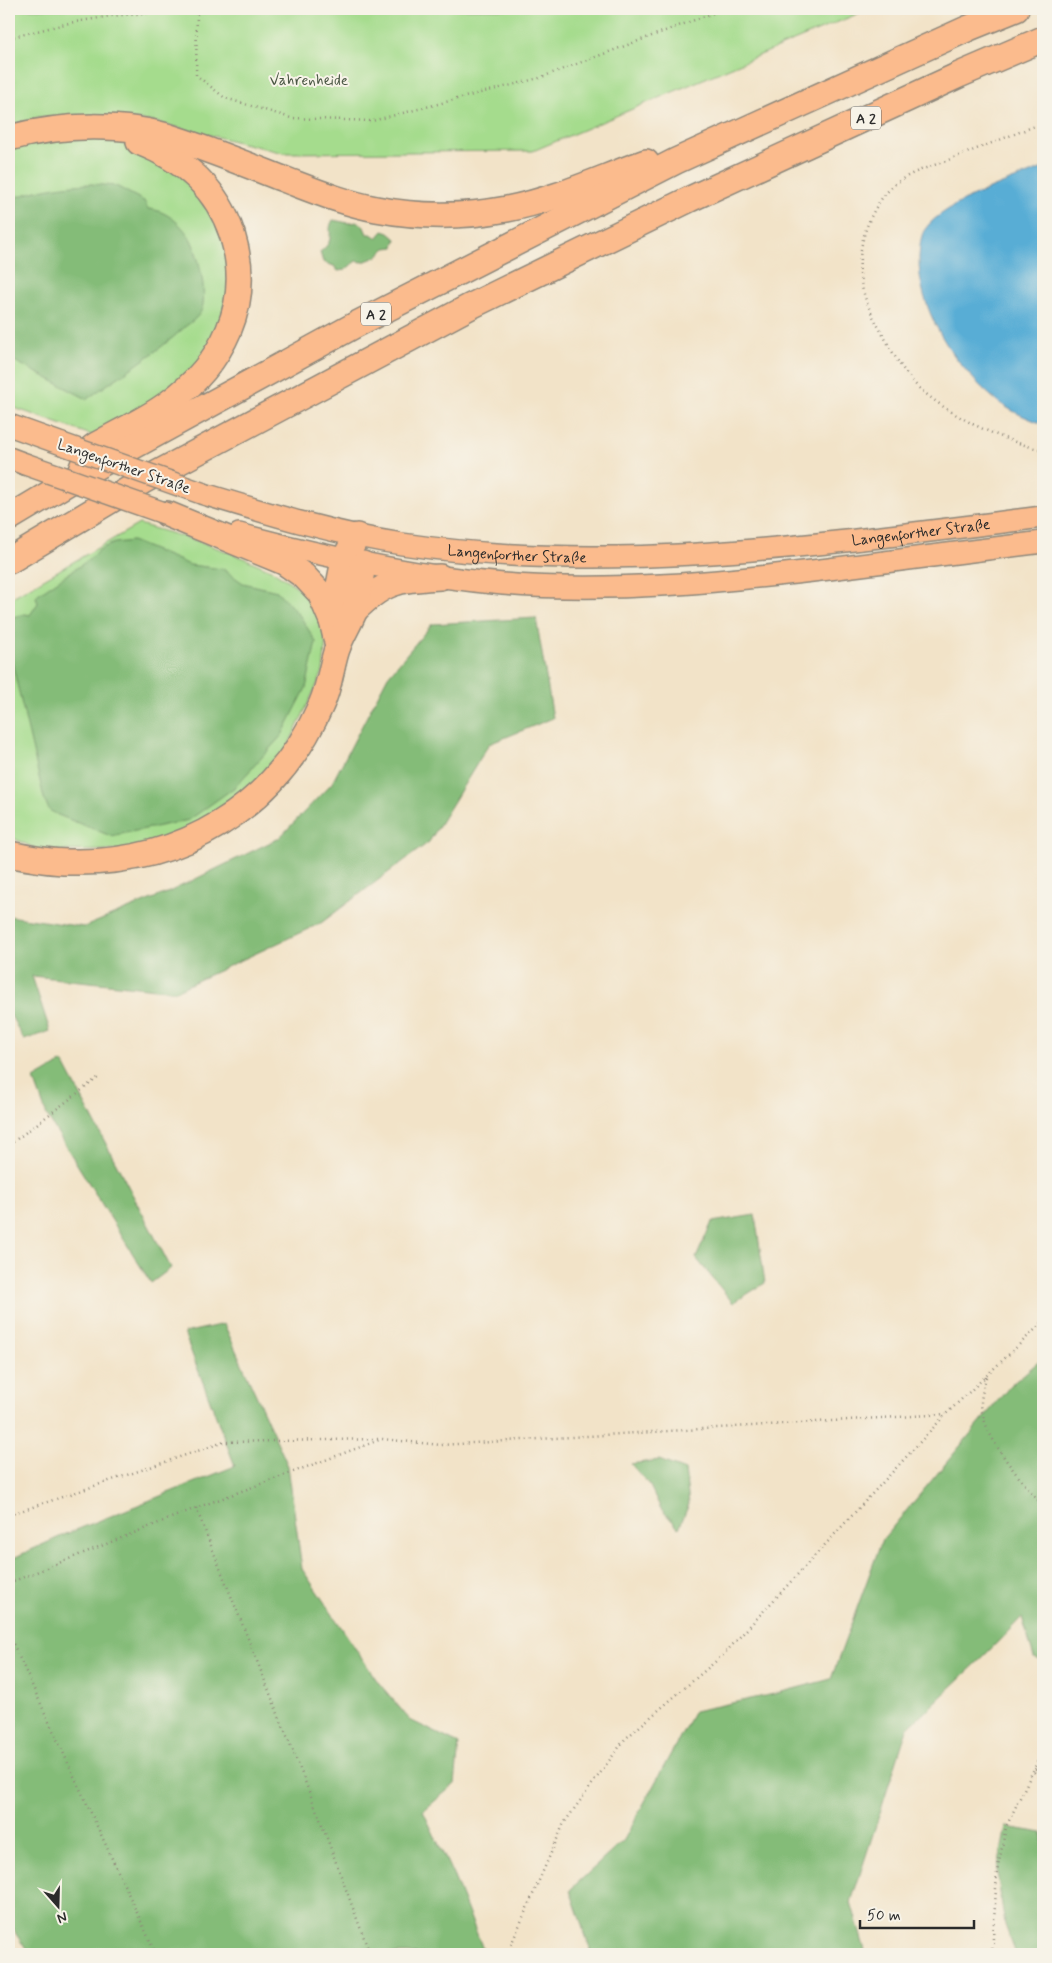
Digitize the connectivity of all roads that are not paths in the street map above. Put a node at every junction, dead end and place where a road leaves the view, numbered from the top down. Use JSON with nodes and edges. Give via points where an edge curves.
{"nodes":[{"id":1,"x":1016,"y":9,"type":"edge"},
{"id":2,"x":1043,"y":39,"type":"edge"},
{"id":3,"x":94,"y":127,"type":"junction"},
{"id":4,"x":9,"y":138,"type":"edge"},
{"id":5,"x":676,"y":162,"type":"junction"},
{"id":6,"x":9,"y":425,"type":"edge"},
{"id":7,"x":17,"y":462,"type":"edge"},
{"id":8,"x":79,"y":476,"type":"junction"},
{"id":9,"x":167,"y":514,"type":"junction"},
{"id":10,"x":1043,"y":517,"type":"edge"},
{"id":11,"x":9,"y":518,"type":"edge"},
{"id":12,"x":357,"y":536,"type":"junction"},
{"id":13,"x":1043,"y":542,"type":"edge"},
{"id":14,"x":38,"y":543,"type":"junction"},
{"id":15,"x":9,"y":560,"type":"edge"},
{"id":16,"x":353,"y":562,"type":"junction"},
{"id":17,"x":9,"y":575,"type":"edge"},
{"id":18,"x":440,"y":577,"type":"junction"},
{"id":19,"x":343,"y":616,"type":"junction"},
{"id":20,"x":9,"y":844,"type":"edge"},
{"id":21,"x":9,"y":854,"type":"edge"},
{"id":22,"x":38,"y":859,"type":"junction"}],
"edges":[{"from":1,"to":5,"type":"highway","number":"A 2"},
{"from":2,"to":14,"type":"highway","number":"A 2","via":[[690,199],[469,307],[143,481]]},
{"from":3,"to":4,"type":"highway","via":[[65,127]]},
{"from":3,"to":5,"type":"highway","via":[[175,138],[340,201],[376,209],[439,216],[507,209],[546,199],[646,162]]},
{"from":3,"to":8,"type":"highway","via":[[167,154],[204,184],[229,224],[240,272],[235,315],[216,356],[195,381],[166,405],[91,449]]},
{"from":5,"to":8,"type":"highway","number":"A 2","via":[[357,324]]},
{"from":6,"to":12,"type":"main road","name":"Langenforther Straße","bridge":true,"via":[[204,494]]},
{"from":7,"to":9,"type":"main road","name":"Langenforther Straße","bridge":true},
{"from":8,"to":11,"type":"highway","number":"A 2"},
{"from":9,"to":16,"type":"main road","name":"Langenforther Straße"},
{"from":9,"to":19,"type":"highway","via":[[284,562],[304,576]]},
{"from":10,"to":12,"type":"main road","name":"Langenforther Straße","via":[[861,539],[674,556],[508,555]]},
{"from":12,"to":16,"type":"highway"},
{"from":13,"to":18,"type":"main road","name":"Langenforther Straße","via":[[677,585],[557,586]]},
{"from":14,"to":15,"type":"highway","number":"A 2"},
{"from":14,"to":17,"type":"highway"},
{"from":16,"to":18,"type":"main road","name":"Langenforther Straße"},
{"from":16,"to":19,"type":"highway"},
{"from":18,"to":19,"type":"highway","via":[[404,580],[388,585]]},
{"from":19,"to":22,"type":"highway","via":[[322,703],[305,738],[264,790],[237,813],[199,835],[134,857],[68,862]]},
{"from":20,"to":22,"type":"highway"},
{"from":21,"to":22,"type":"highway"}]}
